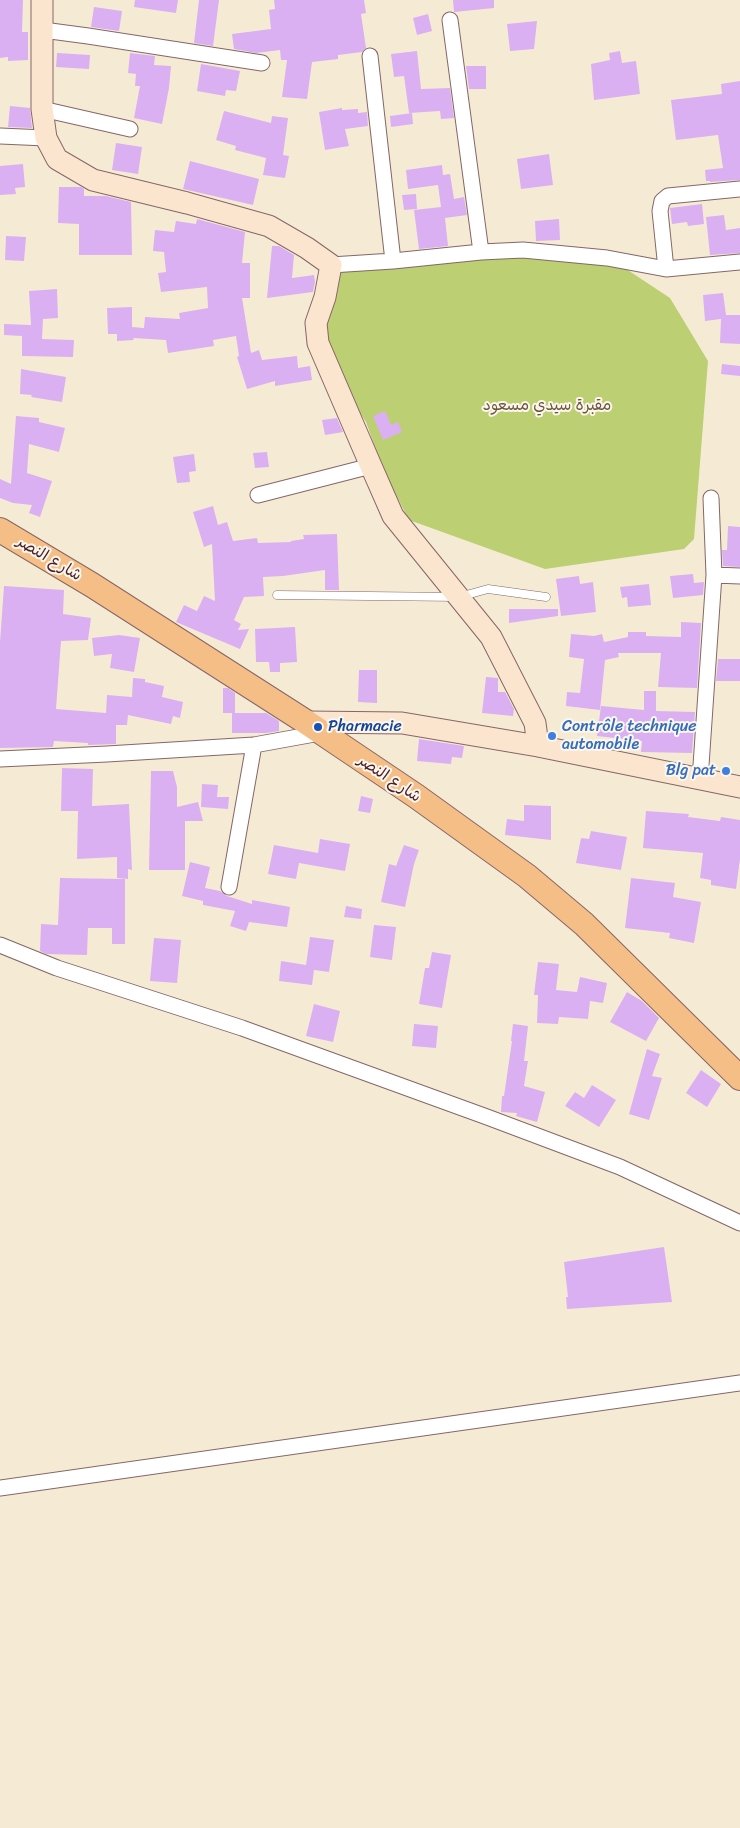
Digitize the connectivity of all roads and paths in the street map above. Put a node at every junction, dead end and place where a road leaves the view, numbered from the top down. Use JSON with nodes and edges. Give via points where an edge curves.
{"nodes":[{"id":1,"x":42,"y":0,"type":"edge"},
{"id":2,"x":450,"y":20,"type":"dead end"},
{"id":3,"x":43,"y":30,"type":"junction"},
{"id":4,"x":370,"y":56,"type":"dead end"},
{"id":5,"x":262,"y":64,"type":"dead end"},
{"id":6,"x":42,"y":109,"type":"junction"},
{"id":7,"x":130,"y":129,"type":"dead end"},
{"id":8,"x":0,"y":136,"type":"edge"},
{"id":9,"x":46,"y":138,"type":"junction"},
{"id":10,"x":740,"y":189,"type":"edge"},
{"id":11,"x":481,"y":252,"type":"junction"},
{"id":12,"x":393,"y":262,"type":"junction"},
{"id":13,"x":740,"y":262,"type":"edge"},
{"id":14,"x":331,"y":264,"type":"junction"},
{"id":15,"x":666,"y":269,"type":"junction"},
{"id":16,"x":371,"y":466,"type":"junction"},
{"id":17,"x":258,"y":495,"type":"dead end"},
{"id":18,"x":711,"y":498,"type":"dead end"},
{"id":19,"x":0,"y":530,"type":"edge"},
{"id":20,"x":714,"y":575,"type":"junction"},
{"id":21,"x":740,"y":576,"type":"edge"},
{"id":22,"x":277,"y":595,"type":"dead end"},
{"id":23,"x":459,"y":597,"type":"junction"},
{"id":24,"x":546,"y":597,"type":"dead end"},
{"id":25,"x":313,"y":727,"type":"junction"},
{"id":26,"x":254,"y":745,"type":"junction"},
{"id":27,"x":538,"y":746,"type":"junction"},
{"id":28,"x":0,"y":759,"type":"edge"},
{"id":29,"x":700,"y":780,"type":"junction"},
{"id":30,"x":740,"y":787,"type":"edge"},
{"id":31,"x":229,"y":887,"type":"dead end"},
{"id":32,"x":0,"y":945,"type":"edge"},
{"id":33,"x":740,"y":1078,"type":"edge"},
{"id":34,"x":740,"y":1223,"type":"edge"},
{"id":35,"x":740,"y":1383,"type":"edge"},
{"id":36,"x":0,"y":1488,"type":"edge"}],
"edges":[{"from":1,"to":3,"type":"street"},
{"from":2,"to":11,"type":"street"},
{"from":3,"to":5,"type":"street"},
{"from":3,"to":6,"type":"street"},
{"from":4,"to":12,"type":"street"},
{"from":6,"to":7,"type":"street"},
{"from":6,"to":9,"type":"street"},
{"from":8,"to":9,"type":"street"},
{"from":9,"to":14,"type":"street","via":[[58,159],[93,180],[268,226]]},
{"from":10,"to":15,"type":"street","via":[[668,196],[662,201],[660,211]]},
{"from":11,"to":12,"type":"street"},
{"from":11,"to":15,"type":"street","via":[[523,250],[607,258]]},
{"from":12,"to":14,"type":"street"},
{"from":13,"to":15,"type":"street"},
{"from":14,"to":16,"type":"street","via":[[316,323],[318,343]]},
{"from":16,"to":17,"type":"street"},
{"from":16,"to":23,"type":"street","via":[[393,516]]},
{"from":18,"to":20,"type":"street"},
{"from":19,"to":25,"type":"main road","name":"شارع النصر"},
{"from":20,"to":21,"type":"street"},
{"from":20,"to":29,"type":"street"},
{"from":22,"to":23,"type":"lane"},
{"from":23,"to":24,"type":"lane","via":[[488,589]]},
{"from":23,"to":27,"type":"street","via":[[491,637],[535,723]]},
{"from":25,"to":26,"type":"street"},
{"from":25,"to":27,"type":"street","via":[[402,723]]},
{"from":25,"to":33,"type":"main road","name":"شارع النصر","via":[[527,876],[584,924]]},
{"from":26,"to":28,"type":"street"},
{"from":26,"to":31,"type":"street"},
{"from":27,"to":29,"type":"street"},
{"from":29,"to":30,"type":"street"},
{"from":32,"to":34,"type":"street","via":[[57,968],[242,1028],[620,1167]]},
{"from":35,"to":36,"type":"street"}]}
